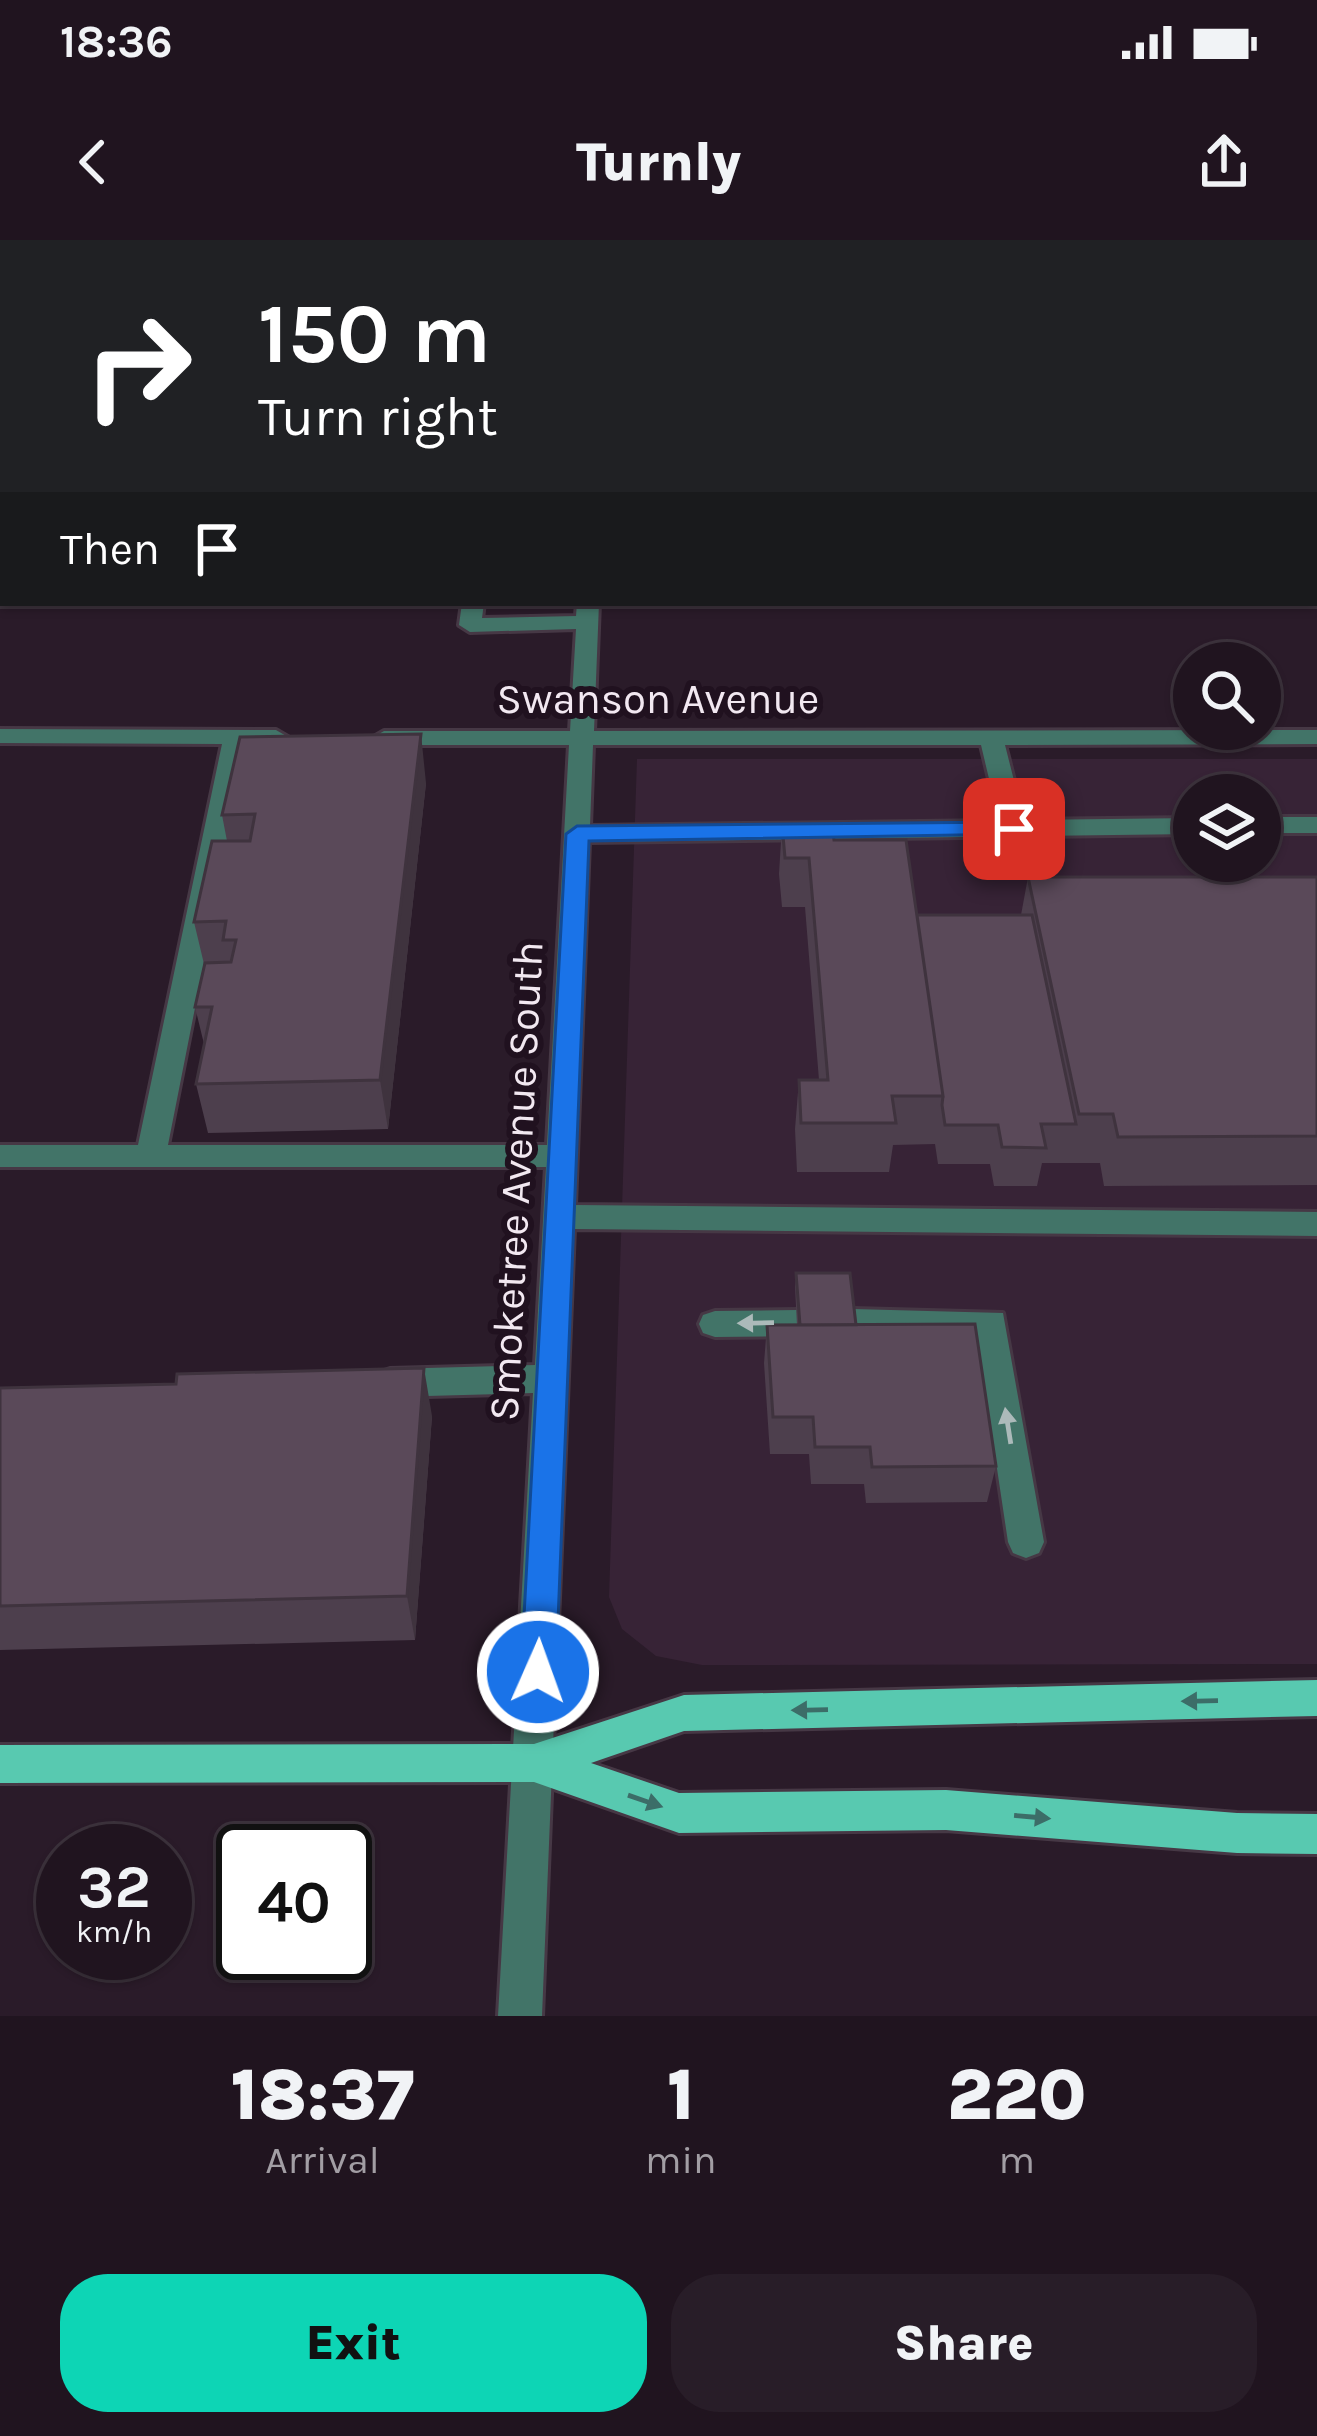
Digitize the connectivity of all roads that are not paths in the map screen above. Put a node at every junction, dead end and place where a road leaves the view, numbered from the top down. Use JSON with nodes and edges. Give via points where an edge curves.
{"nodes":[{"id":1,"x":473,"y":606,"type":"edge"},
{"id":2,"x":588,"y":613,"type":"edge"},
{"id":3,"x":0,"y":736,"type":"edge"},
{"id":4,"x":236,"y":737,"type":"junction"},
{"id":5,"x":305,"y":737,"type":"edge"},
{"id":6,"x":1317,"y":737,"type":"edge"},
{"id":7,"x":351,"y":738,"type":"edge"},
{"id":8,"x":582,"y":738,"type":"junction"},
{"id":9,"x":991,"y":738,"type":"junction"},
{"id":10,"x":1281,"y":825,"type":"edge"},
{"id":11,"x":1317,"y":825,"type":"edge"},
{"id":12,"x":1173,"y":826,"type":"edge"},
{"id":13,"x":1014,"y":829,"type":"junction"},
{"id":14,"x":577,"y":834,"type":"junction"},
{"id":15,"x":151,"y":1155,"type":"junction"},
{"id":16,"x":0,"y":1156,"type":"edge"},
{"id":17,"x":563,"y":1156,"type":"junction"},
{"id":18,"x":560,"y":1217,"type":"junction"},
{"id":19,"x":1314,"y":1233,"type":"edge"},
{"id":20,"x":853,"y":1322,"type":"edge"},
{"id":21,"x":797,"y":1323,"type":"edge"},
{"id":22,"x":715,"y":1324,"type":"dead end"},
{"id":23,"x":552,"y":1379,"type":"junction"},
{"id":24,"x":360,"y":1383,"type":"edge"},
{"id":25,"x":1026,"y":1542,"type":"dead end"},
{"id":26,"x":1317,"y":1698,"type":"edge"},
{"id":27,"x":534,"y":1763,"type":"junction"},
{"id":28,"x":0,"y":1764,"type":"edge"},
{"id":29,"x":1317,"y":1834,"type":"edge"},
{"id":30,"x":520,"y":2016,"type":"edge"}],
"edges":[{"from":1,"to":2,"type":"street","via":[[470,625]]},
{"from":2,"to":8,"type":"street","name":"Smoketree Avenue South"},
{"from":3,"to":4,"type":"street"},
{"from":4,"to":5,"type":"street"},
{"from":4,"to":15,"type":"street"},
{"from":6,"to":9,"type":"street","name":"Swanson Avenue"},
{"from":7,"to":8,"type":"street","name":"Swanson Avenue"},
{"from":8,"to":9,"type":"street","name":"Swanson Avenue"},
{"from":8,"to":14,"type":"street","name":"Smoketree Avenue South"},
{"from":9,"to":13,"type":"street"},
{"from":10,"to":11,"type":"street"},
{"from":12,"to":13,"type":"street"},
{"from":13,"to":14,"type":"street"},
{"from":14,"to":17,"type":"street","name":"Smoketree Avenue South"},
{"from":15,"to":16,"type":"street"},
{"from":15,"to":17,"type":"street"},
{"from":17,"to":18,"type":"street","name":"Smoketree Avenue South"},
{"from":18,"to":19,"type":"street"},
{"from":18,"to":23,"type":"street","name":"Smoketree Avenue South"},
{"from":25,"to":20,"type":"street","one_way":true,"via":[[991,1322]]},
{"from":21,"to":22,"type":"street","one_way":true},
{"from":23,"to":24,"type":"street"},
{"from":23,"to":27,"type":"street","name":"Smoketree Avenue South"},
{"from":26,"to":27,"type":"main road","one_way":true,"via":[[684,1713]]},
{"from":27,"to":28,"type":"main road"},
{"from":27,"to":29,"type":"main road","one_way":true,"via":[[679,1813],[946,1810]]},
{"from":27,"to":30,"type":"street","name":"Smoketree Avenue South"}]}
